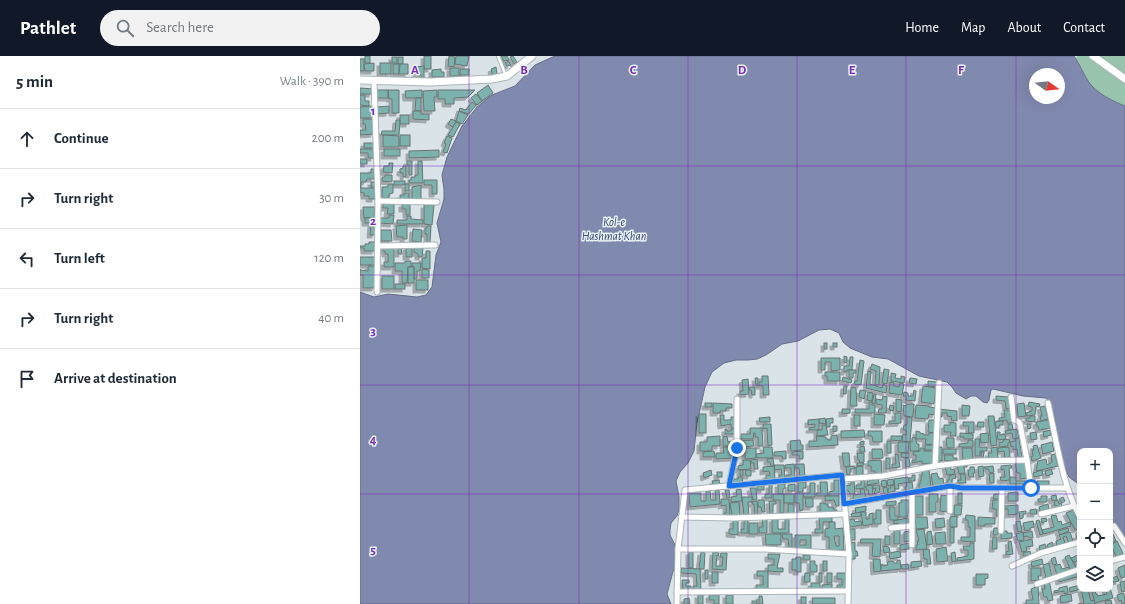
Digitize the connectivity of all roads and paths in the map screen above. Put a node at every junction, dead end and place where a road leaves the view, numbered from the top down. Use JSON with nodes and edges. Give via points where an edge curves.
{"nodes":[{"id":1,"x":498,"y":56,"type":"edge"},
{"id":2,"x":532,"y":56,"type":"edge"},
{"id":3,"x":1093,"y":56,"type":"edge"},
{"id":4,"x":507,"y":76,"type":"junction"},
{"id":5,"x":1125,"y":79,"type":"edge"},
{"id":6,"x":360,"y":80,"type":"edge"},
{"id":7,"x":374,"y":81,"type":"junction"},
{"id":8,"x":378,"y":200,"type":"junction"},
{"id":9,"x":437,"y":202,"type":"dead end"},
{"id":10,"x":435,"y":245,"type":"dead end"},
{"id":11,"x":378,"y":246,"type":"junction"},
{"id":12,"x":377,"y":292,"type":"dead end"},
{"id":13,"x":939,"y":383,"type":"dead end"},
{"id":14,"x":1011,"y":397,"type":"dead end"},
{"id":15,"x":737,"y":399,"type":"dead end"},
{"id":16,"x":1048,"y":403,"type":"dead end"},
{"id":17,"x":1027,"y":460,"type":"junction"},
{"id":18,"x":935,"y":466,"type":"junction"},
{"id":19,"x":843,"y":480,"type":"junction"},
{"id":20,"x":729,"y":486,"type":"junction"},
{"id":21,"x":950,"y":486,"type":"junction"},
{"id":22,"x":1002,"y":488,"type":"junction"},
{"id":23,"x":1031,"y":488,"type":"junction"},
{"id":24,"x":1067,"y":488,"type":"junction"},
{"id":25,"x":912,"y":492,"type":"junction"},
{"id":26,"x":844,"y":504,"type":"junction"},
{"id":27,"x":1074,"y":506,"type":"junction"},
{"id":28,"x":950,"y":511,"type":"dead end"},
{"id":29,"x":1077,"y":512,"type":"edge"},
{"id":30,"x":846,"y":514,"type":"junction"},
{"id":31,"x":1041,"y":514,"type":"dead end"},
{"id":32,"x":681,"y":517,"type":"junction"},
{"id":33,"x":912,"y":526,"type":"junction"},
{"id":34,"x":1113,"y":526,"type":"edge"},
{"id":35,"x":891,"y":528,"type":"dead end"},
{"id":36,"x":1001,"y":531,"type":"dead end"},
{"id":37,"x":1077,"y":543,"type":"edge"},
{"id":38,"x":1125,"y":543,"type":"edge"},
{"id":39,"x":912,"y":544,"type":"dead end"},
{"id":40,"x":678,"y":549,"type":"junction"},
{"id":41,"x":849,"y":554,"type":"junction"},
{"id":42,"x":1125,"y":557,"type":"edge"},
{"id":43,"x":1113,"y":560,"type":"edge"},
{"id":44,"x":1012,"y":566,"type":"dead end"},
{"id":45,"x":1077,"y":570,"type":"edge"},
{"id":46,"x":1037,"y":584,"type":"dead end"},
{"id":47,"x":677,"y":592,"type":"junction"},
{"id":48,"x":848,"y":592,"type":"junction"},
{"id":49,"x":677,"y":604,"type":"edge"},
{"id":50,"x":848,"y":604,"type":"edge"}],
"edges":[{"from":1,"to":4,"type":"lane"},
{"from":2,"to":4,"type":"street"},
{"from":3,"to":5,"type":"street"},
{"from":4,"to":7,"type":"street","via":[[430,82]]},
{"from":6,"to":7,"type":"street"},
{"from":7,"to":8,"type":"street"},
{"from":8,"to":9,"type":"street"},
{"from":8,"to":11,"type":"street"},
{"from":10,"to":11,"type":"street"},
{"from":11,"to":12,"type":"street"},
{"from":13,"to":18,"type":"street"},
{"from":14,"to":17,"type":"street","via":[[1014,420],[1020,424]]},
{"from":15,"to":20,"type":"street","via":[[737,448]]},
{"from":16,"to":24,"type":"street"},
{"from":17,"to":18,"type":"street","via":[[977,461]]},
{"from":17,"to":23,"type":"street"},
{"from":18,"to":19,"type":"street","via":[[883,476]]},
{"from":19,"to":20,"type":"street","via":[[842,475]]},
{"from":19,"to":26,"type":"street"},
{"from":20,"to":32,"type":"street","via":[[685,490]]},
{"from":21,"to":22,"type":"street"},
{"from":21,"to":25,"type":"street"},
{"from":21,"to":28,"type":"street"},
{"from":22,"to":23,"type":"street"},
{"from":22,"to":36,"type":"street"},
{"from":23,"to":24,"type":"street"},
{"from":24,"to":27,"type":"street"},
{"from":25,"to":26,"type":"street"},
{"from":25,"to":33,"type":"street"},
{"from":26,"to":30,"type":"street"},
{"from":27,"to":29,"type":"street"},
{"from":27,"to":31,"type":"street"},
{"from":30,"to":32,"type":"street"},
{"from":30,"to":41,"type":"street"},
{"from":32,"to":40,"type":"street"},
{"from":33,"to":35,"type":"street"},
{"from":33,"to":39,"type":"street"},
{"from":34,"to":38,"type":"street"},
{"from":37,"to":44,"type":"street","via":[[1041,553]]},
{"from":40,"to":41,"type":"street","via":[[764,549]]},
{"from":40,"to":47,"type":"street"},
{"from":41,"to":48,"type":"street"},
{"from":42,"to":43,"type":"street"},
{"from":45,"to":46,"type":"street"},
{"from":47,"to":48,"type":"street"},
{"from":47,"to":49,"type":"street"},
{"from":48,"to":50,"type":"street"}]}
